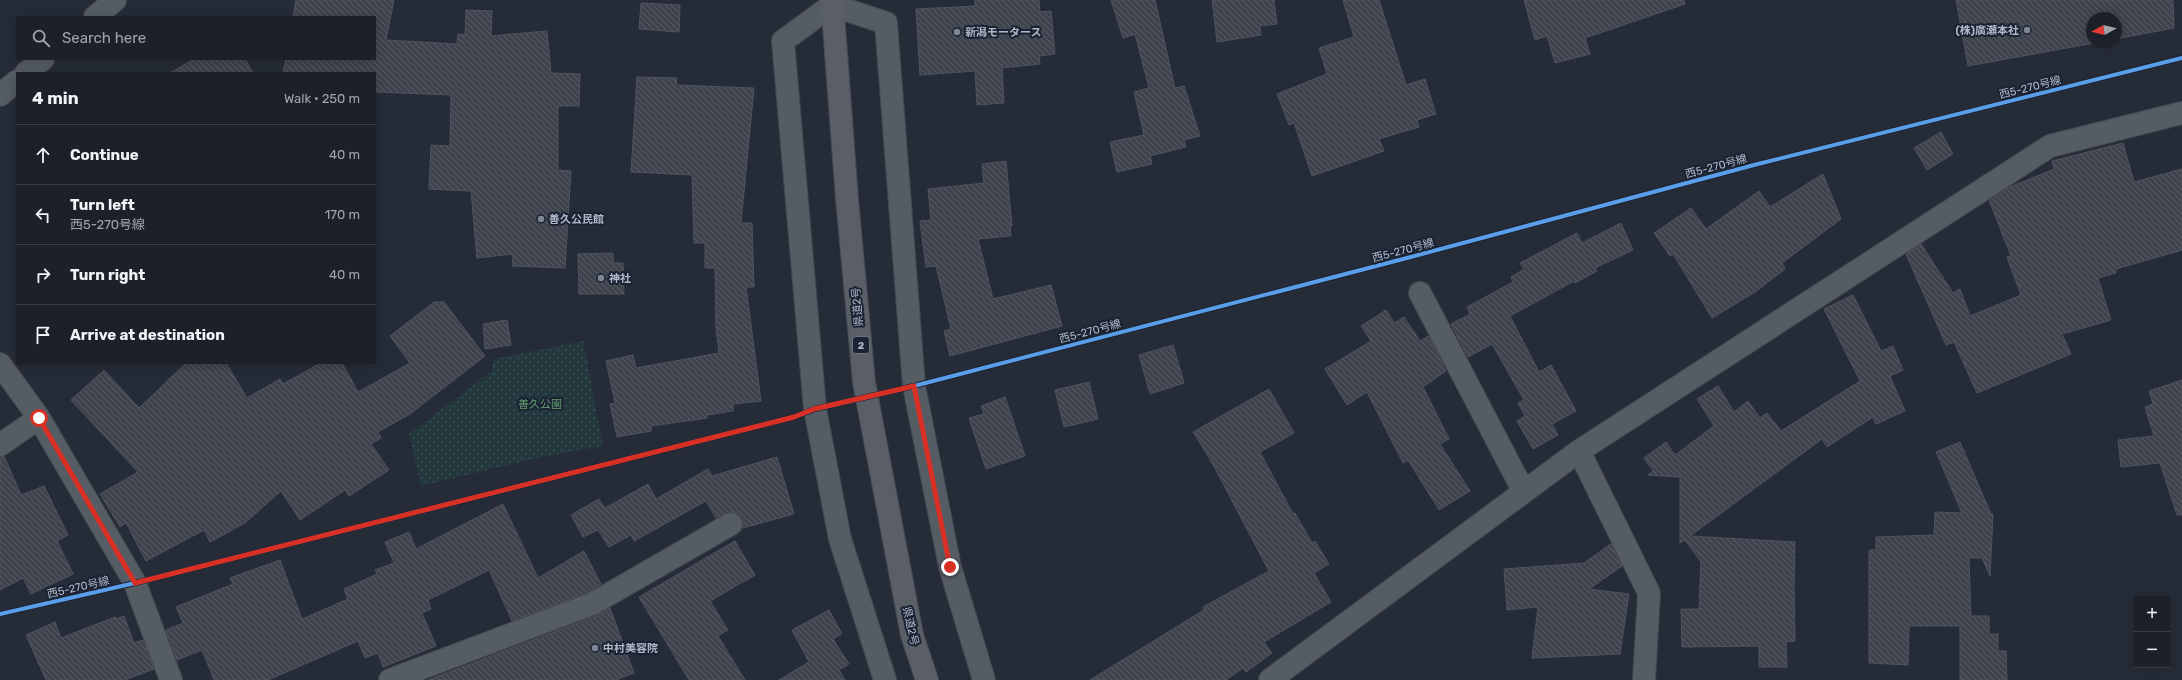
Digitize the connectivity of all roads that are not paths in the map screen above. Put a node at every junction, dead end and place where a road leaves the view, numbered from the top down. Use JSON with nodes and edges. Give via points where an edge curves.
{"nodes":[{"id":1,"x":116,"y":0,"type":"edge"},
{"id":2,"x":832,"y":2,"type":"edge"},
{"id":3,"x":95,"y":16,"type":"edge"},
{"id":4,"x":42,"y":60,"type":"edge"},
{"id":5,"x":27,"y":72,"type":"edge"},
{"id":6,"x":16,"y":81,"type":"edge"},
{"id":7,"x":0,"y":95,"type":"edge"},
{"id":8,"x":2182,"y":113,"type":"edge"},
{"id":9,"x":1420,"y":293,"type":"dead end"},
{"id":10,"x":0,"y":364,"type":"edge"},
{"id":11,"x":39,"y":418,"type":"junction"},
{"id":12,"x":0,"y":445,"type":"edge"},
{"id":13,"x":1579,"y":451,"type":"junction"},
{"id":14,"x":1524,"y":492,"type":"junction"},
{"id":15,"x":731,"y":524,"type":"dead end"},
{"id":16,"x":172,"y":680,"type":"edge"},
{"id":17,"x":390,"y":680,"type":"edge"},
{"id":18,"x":885,"y":680,"type":"edge"},
{"id":19,"x":927,"y":680,"type":"edge"},
{"id":20,"x":984,"y":680,"type":"edge"},
{"id":21,"x":1270,"y":680,"type":"edge"},
{"id":22,"x":1644,"y":680,"type":"edge"}],
"edges":[{"from":1,"to":3,"type":"street"},
{"from":2,"to":18,"type":"street","via":[[783,40],[814,409],[840,539]]},
{"from":2,"to":19,"type":"main road","name":"県道2号","number":"2","via":[[864,382],[912,635]]},
{"from":2,"to":20,"type":"street","via":[[886,22],[914,386],[950,567]]},
{"from":4,"to":5,"type":"street"},
{"from":6,"to":7,"type":"street"},
{"from":8,"to":13,"type":"street","via":[[2050,146]]},
{"from":9,"to":14,"type":"street"},
{"from":10,"to":11,"type":"street"},
{"from":11,"to":12,"type":"street"},
{"from":11,"to":16,"type":"street","via":[[135,583]]},
{"from":13,"to":14,"type":"street"},
{"from":13,"to":22,"type":"street","via":[[1649,593]]},
{"from":14,"to":21,"type":"street"},
{"from":15,"to":17,"type":"street","via":[[592,604]]}]}
